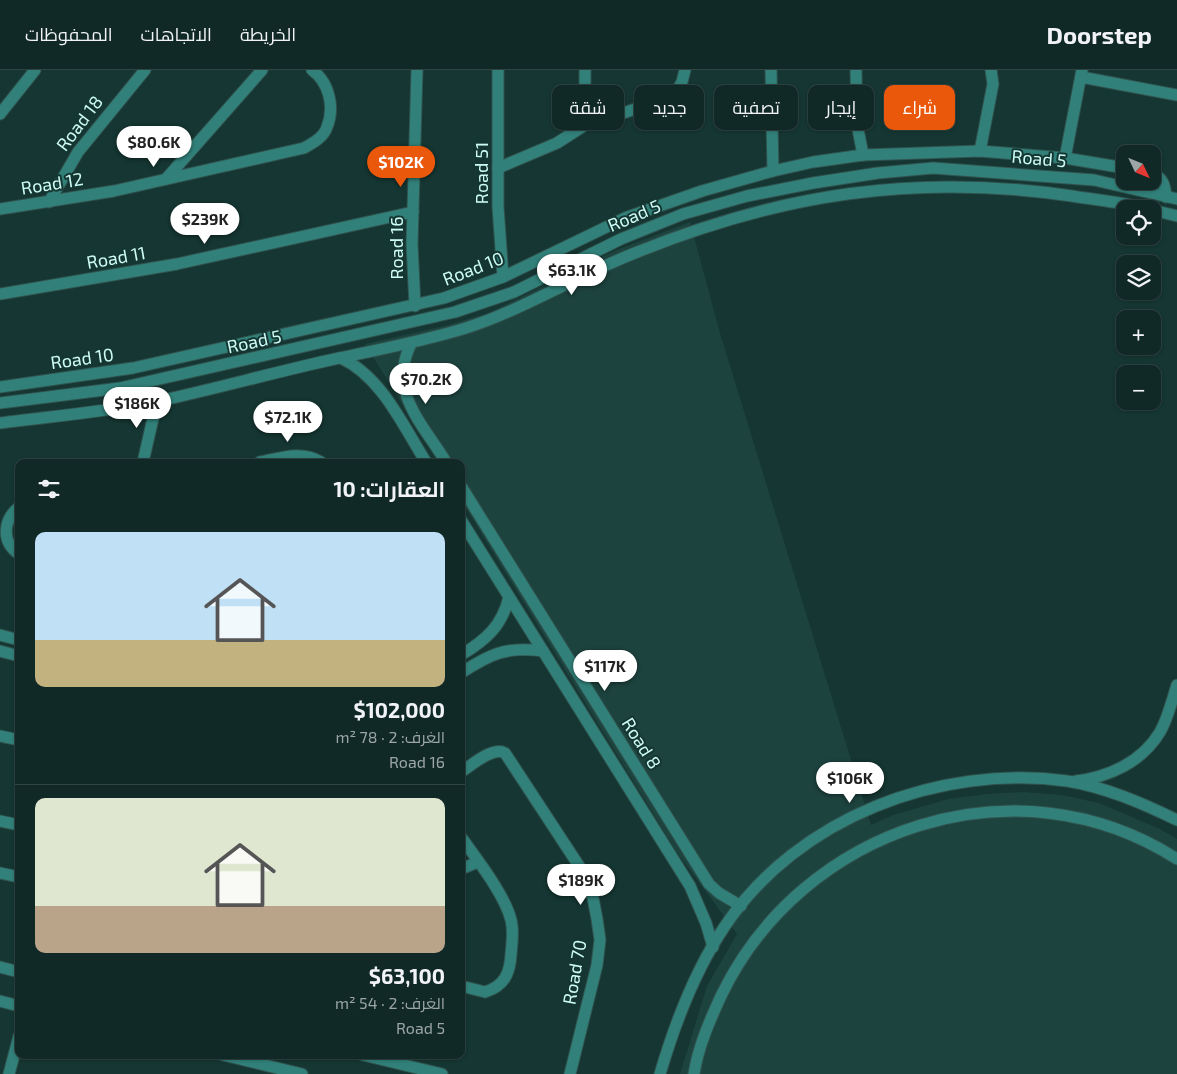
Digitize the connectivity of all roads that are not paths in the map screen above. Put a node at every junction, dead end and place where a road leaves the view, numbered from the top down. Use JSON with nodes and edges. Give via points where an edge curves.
{"nodes":[{"id":1,"x":35,"y":70,"type":"edge"},
{"id":2,"x":145,"y":70,"type":"edge"},
{"id":3,"x":262,"y":70,"type":"edge"},
{"id":4,"x":312,"y":70,"type":"edge"},
{"id":5,"x":417,"y":70,"type":"edge"},
{"id":6,"x":498,"y":70,"type":"edge"},
{"id":7,"x":585,"y":70,"type":"edge"},
{"id":8,"x":685,"y":70,"type":"edge"},
{"id":9,"x":771,"y":70,"type":"edge"},
{"id":10,"x":856,"y":70,"type":"edge"},
{"id":11,"x":990,"y":70,"type":"edge"},
{"id":12,"x":1081,"y":73,"type":"edge"},
{"id":13,"x":585,"y":85,"type":"edge"},
{"id":14,"x":1177,"y":95,"type":"edge"},
{"id":15,"x":624,"y":113,"type":"edge"},
{"id":16,"x":0,"y":114,"type":"edge"},
{"id":17,"x":577,"y":130,"type":"edge"},
{"id":18,"x":980,"y":151,"type":"junction"},
{"id":19,"x":863,"y":155,"type":"junction"},
{"id":20,"x":1065,"y":158,"type":"junction"},
{"id":21,"x":1116,"y":166,"type":"edge"},
{"id":22,"x":498,"y":168,"type":"junction"},
{"id":23,"x":773,"y":171,"type":"junction"},
{"id":24,"x":166,"y":179,"type":"junction"},
{"id":25,"x":1161,"y":179,"type":"edge"},
{"id":26,"x":1172,"y":198,"type":"edge"},
{"id":27,"x":49,"y":202,"type":"junction"},
{"id":28,"x":1116,"y":204,"type":"edge"},
{"id":29,"x":0,"y":209,"type":"edge"},
{"id":30,"x":413,"y":212,"type":"junction"},
{"id":31,"x":1161,"y":212,"type":"edge"},
{"id":32,"x":1177,"y":216,"type":"edge"},
{"id":33,"x":503,"y":276,"type":"junction"},
{"id":34,"x":514,"y":292,"type":"junction"},
{"id":35,"x":0,"y":294,"type":"edge"},
{"id":36,"x":415,"y":306,"type":"junction"},
{"id":37,"x":518,"y":307,"type":"junction"},
{"id":38,"x":410,"y":344,"type":"junction"},
{"id":39,"x":341,"y":358,"type":"junction"},
{"id":40,"x":0,"y":387,"type":"edge"},
{"id":41,"x":157,"y":401,"type":"junction"},
{"id":42,"x":0,"y":403,"type":"edge"},
{"id":43,"x":0,"y":423,"type":"edge"},
{"id":44,"x":144,"y":459,"type":"edge"},
{"id":45,"x":277,"y":459,"type":"edge"},
{"id":46,"x":313,"y":459,"type":"edge"},
{"id":47,"x":424,"y":459,"type":"edge"},
{"id":48,"x":444,"y":459,"type":"edge"},
{"id":49,"x":465,"y":492,"type":"edge"},
{"id":50,"x":15,"y":512,"type":"edge"},
{"id":51,"x":465,"y":526,"type":"edge"},
{"id":52,"x":15,"y":550,"type":"edge"},
{"id":53,"x":509,"y":597,"type":"junction"},
{"id":54,"x":0,"y":635,"type":"edge"},
{"id":55,"x":15,"y":639,"type":"edge"},
{"id":56,"x":0,"y":651,"type":"edge"},
{"id":57,"x":542,"y":651,"type":"junction"},
{"id":58,"x":465,"y":652,"type":"edge"},
{"id":59,"x":15,"y":655,"type":"edge"},
{"id":60,"x":465,"y":670,"type":"edge"},
{"id":61,"x":1177,"y":685,"type":"edge"},
{"id":62,"x":0,"y":736,"type":"edge"},
{"id":63,"x":15,"y":739,"type":"edge"},
{"id":64,"x":465,"y":770,"type":"edge"},
{"id":65,"x":1068,"y":782,"type":"junction"},
{"id":66,"x":0,"y":820,"type":"edge"},
{"id":67,"x":1177,"y":820,"type":"edge"},
{"id":68,"x":15,"y":824,"type":"edge"},
{"id":69,"x":465,"y":843,"type":"edge"},
{"id":70,"x":1177,"y":859,"type":"edge"},
{"id":71,"x":478,"y":862,"type":"junction"},
{"id":72,"x":465,"y":867,"type":"edge"},
{"id":73,"x":0,"y":873,"type":"edge"},
{"id":74,"x":15,"y":877,"type":"edge"},
{"id":75,"x":741,"y":906,"type":"junction"},
{"id":76,"x":713,"y":947,"type":"junction"},
{"id":77,"x":0,"y":967,"type":"edge"},
{"id":78,"x":15,"y":971,"type":"edge"},
{"id":79,"x":465,"y":987,"type":"edge"},
{"id":80,"x":0,"y":1001,"type":"edge"},
{"id":81,"x":15,"y":1005,"type":"edge"},
{"id":82,"x":15,"y":1053,"type":"edge"},
{"id":83,"x":236,"y":1059,"type":"edge"},
{"id":84,"x":380,"y":1059,"type":"edge"},
{"id":85,"x":270,"y":1070,"type":"edge"},
{"id":86,"x":286,"y":1072,"type":"edge"},
{"id":87,"x":10,"y":1074,"type":"edge"},
{"id":88,"x":302,"y":1074,"type":"edge"},
{"id":89,"x":442,"y":1074,"type":"edge"},
{"id":90,"x":570,"y":1074,"type":"edge"},
{"id":91,"x":660,"y":1074,"type":"edge"},
{"id":92,"x":694,"y":1074,"type":"edge"}],
"edges":[{"from":1,"to":16,"type":"street"},
{"from":2,"to":27,"type":"street","name":"Road 18","via":[[78,152]]},
{"from":3,"to":24,"type":"street"},
{"from":4,"to":24,"type":"street","name":"Road 12","via":[[326,85],[330,104],[327,127],[314,142],[304,148]]},
{"from":5,"to":30,"type":"street","name":"Road 16"},
{"from":6,"to":22,"type":"street","name":"Road 51"},
{"from":7,"to":13,"type":"street"},
{"from":8,"to":15,"type":"street","via":[[678,89],[664,100]]},
{"from":9,"to":23,"type":"street"},
{"from":10,"to":19,"type":"street","via":[[857,124]]},
{"from":11,"to":18,"type":"street","via":[[993,84]]},
{"from":12,"to":14,"type":"street"},
{"from":12,"to":20,"type":"street"},
{"from":17,"to":22,"type":"street","via":[[557,143]]},
{"from":18,"to":19,"type":"street","name":"Road 10"},
{"from":18,"to":20,"type":"street","name":"Road 10"},
{"from":19,"to":23,"type":"street","name":"Road 10"},
{"from":20,"to":21,"type":"street","name":"Road 10"},
{"from":22,"to":33,"type":"street","name":"Road 51"},
{"from":23,"to":33,"type":"street","name":"Road 10","via":[[702,191],[626,218]]},
{"from":24,"to":27,"type":"street","name":"Road 12"},
{"from":25,"to":26,"type":"street"},
{"from":26,"to":34,"type":"street","name":"Road 5","via":[[1094,180],[934,168],[878,173],[747,196],[683,214],[621,239]]},
{"from":27,"to":29,"type":"street","name":"Road 12"},
{"from":28,"to":37,"type":"street","name":"Road 5","via":[[986,187],[873,189],[763,209],[701,228],[632,254]]},
{"from":30,"to":35,"type":"street","name":"Road 11","via":[[177,264]]},
{"from":30,"to":36,"type":"street","name":"Road 16"},
{"from":31,"to":32,"type":"street"},
{"from":33,"to":36,"type":"street","name":"Road 10","via":[[467,292]]},
{"from":34,"to":37,"type":"street"},
{"from":34,"to":42,"type":"street","name":"Road 5","via":[[455,312],[249,361],[120,388]]},
{"from":36,"to":40,"type":"street","name":"Road 10","via":[[133,368]]},
{"from":37,"to":38,"type":"street","name":"Road 5","via":[[490,320]]},
{"from":38,"to":39,"type":"street","name":"Road 5"},
{"from":38,"to":48,"type":"street","via":[[401,372],[402,386],[407,400]]},
{"from":39,"to":41,"type":"street","name":"Road 5"},
{"from":39,"to":47,"type":"street","via":[[353,363],[376,384]]},
{"from":41,"to":43,"type":"street","name":"Road 5"},
{"from":41,"to":44,"type":"street"},
{"from":45,"to":46,"type":"street","via":[[299,455]]},
{"from":49,"to":75,"type":"street","name":"Road 8","via":[[709,884]]},
{"from":50,"to":52,"type":"street","via":[[7,522],[6,532],[8,542]]},
{"from":51,"to":53,"type":"street","name":"Road 8"},
{"from":53,"to":57,"type":"street","name":"Road 8"},
{"from":53,"to":58,"type":"street","via":[[506,610],[492,633]]},
{"from":54,"to":55,"type":"street"},
{"from":56,"to":59,"type":"street"},
{"from":57,"to":60,"type":"street","via":[[514,649],[500,652]]},
{"from":57,"to":76,"type":"street","name":"Road 8","via":[[690,886]]},
{"from":61,"to":65,"type":"street","via":[[1160,732],[1146,749],[1111,773]]},
{"from":62,"to":63,"type":"street"},
{"from":64,"to":90,"type":"street","name":"Road 70","via":[[493,752],[505,754],[583,872],[596,912],[600,940]]},
{"from":65,"to":67,"type":"street","via":[[1109,791]]},
{"from":65,"to":75,"type":"street","via":[[994,778],[930,789],[885,804],[852,817],[800,850]]},
{"from":66,"to":68,"type":"street"},
{"from":69,"to":71,"type":"street"},
{"from":70,"to":92,"type":"street","via":[[1138,838],[1064,816],[982,813],[941,819],[901,831],[827,869],[772,918],[730,978],[702,1040]]},
{"from":71,"to":72,"type":"street"},
{"from":71,"to":79,"type":"street","via":[[511,920],[510,967],[502,983],[494,989],[485,992]]},
{"from":73,"to":74,"type":"street"},
{"from":75,"to":76,"type":"street"},
{"from":76,"to":91,"type":"street","via":[[680,1014]]},
{"from":77,"to":78,"type":"street"},
{"from":80,"to":81,"type":"street"},
{"from":82,"to":87,"type":"street"},
{"from":83,"to":85,"type":"street"},
{"from":84,"to":89,"type":"street"},
{"from":85,"to":86,"type":"street"},
{"from":86,"to":88,"type":"street"}]}
